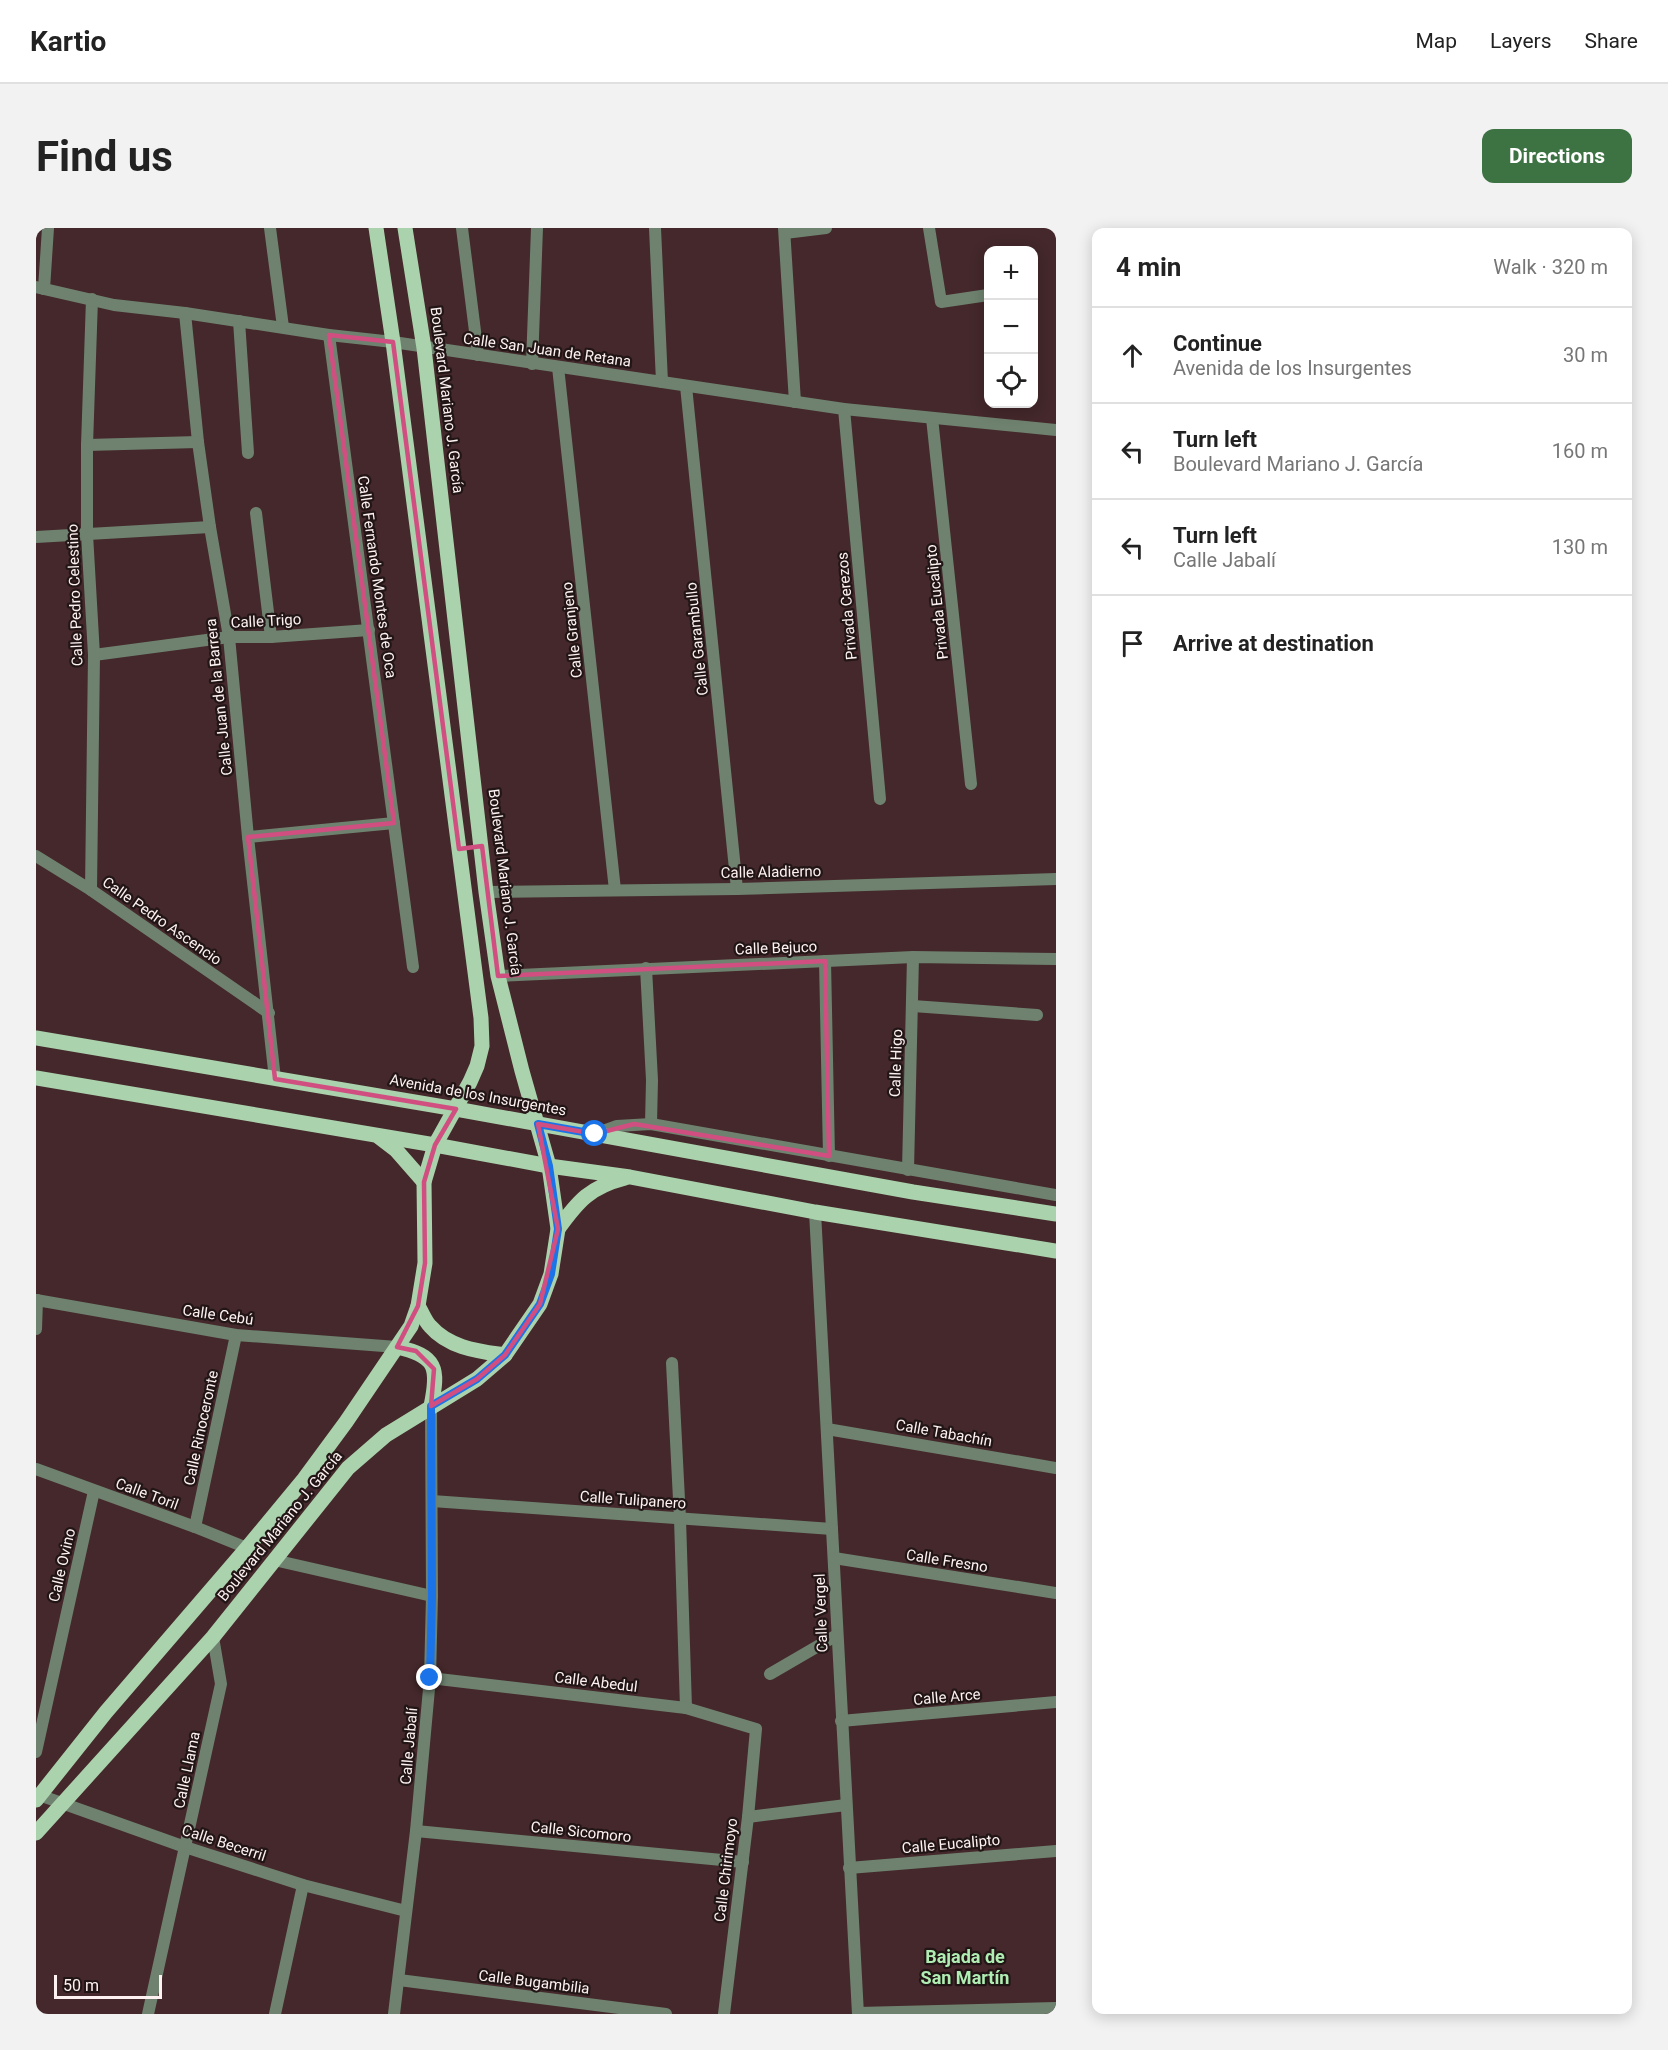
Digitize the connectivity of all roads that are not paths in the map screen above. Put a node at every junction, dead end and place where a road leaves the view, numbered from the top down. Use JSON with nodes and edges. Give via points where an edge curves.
{"nodes":[{"id":1,"x":48,"y":228,"type":"edge"},
{"id":2,"x":270,"y":228,"type":"edge"},
{"id":3,"x":376,"y":228,"type":"edge"},
{"id":4,"x":405,"y":228,"type":"edge"},
{"id":5,"x":462,"y":228,"type":"edge"},
{"id":6,"x":537,"y":228,"type":"edge"},
{"id":7,"x":655,"y":228,"type":"edge"},
{"id":8,"x":826,"y":228,"type":"edge"},
{"id":9,"x":929,"y":228,"type":"edge"},
{"id":10,"x":784,"y":230,"type":"edge"},
{"id":11,"x":40,"y":288,"type":"edge"},
{"id":12,"x":984,"y":296,"type":"edge"},
{"id":13,"x":92,"y":299,"type":"junction"},
{"id":14,"x":185,"y":313,"type":"junction"},
{"id":15,"x":239,"y":321,"type":"junction"},
{"id":16,"x":283,"y":327,"type":"junction"},
{"id":17,"x":329,"y":335,"type":"junction"},
{"id":18,"x":393,"y":342,"type":"junction"},
{"id":19,"x":424,"y":348,"type":"junction"},
{"id":20,"x":478,"y":355,"type":"junction"},
{"id":21,"x":532,"y":364,"type":"junction"},
{"id":22,"x":558,"y":367,"type":"junction"},
{"id":23,"x":662,"y":382,"type":"junction"},
{"id":24,"x":686,"y":386,"type":"junction"},
{"id":25,"x":795,"y":402,"type":"junction"},
{"id":26,"x":844,"y":409,"type":"junction"},
{"id":27,"x":932,"y":418,"type":"junction"},
{"id":28,"x":1056,"y":430,"type":"edge"},
{"id":29,"x":198,"y":442,"type":"junction"},
{"id":30,"x":87,"y":445,"type":"junction"},
{"id":31,"x":248,"y":453,"type":"dead end"},
{"id":32,"x":256,"y":513,"type":"dead end"},
{"id":33,"x":210,"y":527,"type":"junction"},
{"id":34,"x":87,"y":534,"type":"junction"},
{"id":35,"x":36,"y":537,"type":"edge"},
{"id":36,"x":369,"y":630,"type":"junction"},
{"id":37,"x":271,"y":637,"type":"junction"},
{"id":38,"x":229,"y":638,"type":"junction"},
{"id":39,"x":94,"y":654,"type":"junction"},
{"id":40,"x":971,"y":784,"type":"dead end"},
{"id":41,"x":880,"y":800,"type":"dead end"},
{"id":42,"x":394,"y":823,"type":"junction"},
{"id":43,"x":248,"y":837,"type":"junction"},
{"id":44,"x":482,"y":846,"type":"junction"},
{"id":45,"x":459,"y":849,"type":"junction"},
{"id":46,"x":36,"y":856,"type":"edge"},
{"id":47,"x":1056,"y":879,"type":"edge"},
{"id":48,"x":736,"y":889,"type":"junction"},
{"id":49,"x":91,"y":890,"type":"junction"},
{"id":50,"x":615,"y":890,"type":"junction"},
{"id":51,"x":486,"y":892,"type":"junction"},
{"id":52,"x":914,"y":957,"type":"junction"},
{"id":53,"x":1056,"y":959,"type":"edge"},
{"id":54,"x":825,"y":961,"type":"junction"},
{"id":55,"x":413,"y":967,"type":"dead end"},
{"id":56,"x":646,"y":968,"type":"junction"},
{"id":57,"x":498,"y":976,"type":"junction"},
{"id":58,"x":913,"y":1006,"type":"junction"},
{"id":59,"x":269,"y":1014,"type":"junction"},
{"id":60,"x":1037,"y":1015,"type":"dead end"},
{"id":61,"x":36,"y":1038,"type":"edge"},
{"id":62,"x":36,"y":1078,"type":"edge"},
{"id":63,"x":275,"y":1079,"type":"junction"},
{"id":64,"x":456,"y":1109,"type":"junction"},
{"id":65,"x":538,"y":1124,"type":"junction"},
{"id":66,"x":651,"y":1124,"type":"junction"},
{"id":67,"x":595,"y":1134,"type":"junction"},
{"id":68,"x":376,"y":1136,"type":"junction"},
{"id":69,"x":435,"y":1145,"type":"junction"},
{"id":70,"x":829,"y":1156,"type":"junction"},
{"id":71,"x":549,"y":1166,"type":"junction"},
{"id":72,"x":908,"y":1170,"type":"junction"},
{"id":73,"x":630,"y":1177,"type":"junction"},
{"id":74,"x":424,"y":1182,"type":"junction"},
{"id":75,"x":1056,"y":1195,"type":"edge"},
{"id":76,"x":815,"y":1212,"type":"junction"},
{"id":77,"x":1056,"y":1214,"type":"edge"},
{"id":78,"x":558,"y":1229,"type":"junction"},
{"id":79,"x":1056,"y":1251,"type":"edge"},
{"id":80,"x":37,"y":1300,"type":"edge"},
{"id":81,"x":418,"y":1306,"type":"junction"},
{"id":82,"x":36,"y":1329,"type":"edge"},
{"id":83,"x":236,"y":1335,"type":"junction"},
{"id":84,"x":397,"y":1347,"type":"junction"},
{"id":85,"x":505,"y":1355,"type":"junction"},
{"id":86,"x":672,"y":1363,"type":"dead end"},
{"id":87,"x":431,"y":1406,"type":"junction"},
{"id":88,"x":827,"y":1429,"type":"junction"},
{"id":89,"x":1056,"y":1468,"type":"edge"},
{"id":90,"x":36,"y":1469,"type":"edge"},
{"id":91,"x":94,"y":1491,"type":"junction"},
{"id":92,"x":432,"y":1501,"type":"junction"},
{"id":93,"x":680,"y":1519,"type":"junction"},
{"id":94,"x":195,"y":1527,"type":"junction"},
{"id":95,"x":832,"y":1528,"type":"junction"},
{"id":96,"x":247,"y":1548,"type":"junction"},
{"id":97,"x":834,"y":1558,"type":"junction"},
{"id":98,"x":274,"y":1560,"type":"junction"},
{"id":99,"x":1056,"y":1593,"type":"edge"},
{"id":100,"x":432,"y":1596,"type":"junction"},
{"id":101,"x":837,"y":1635,"type":"junction"},
{"id":102,"x":213,"y":1637,"type":"junction"},
{"id":103,"x":770,"y":1674,"type":"dead end"},
{"id":104,"x":430,"y":1678,"type":"junction"},
{"id":105,"x":1056,"y":1702,"type":"edge"},
{"id":106,"x":686,"y":1708,"type":"junction"},
{"id":107,"x":841,"y":1721,"type":"junction"},
{"id":108,"x":756,"y":1729,"type":"joint"},
{"id":109,"x":36,"y":1752,"type":"edge"},
{"id":110,"x":37,"y":1797,"type":"edge"},
{"id":111,"x":62,"y":1804,"type":"junction"},
{"id":112,"x":846,"y":1805,"type":"junction"},
{"id":113,"x":748,"y":1817,"type":"junction"},
{"id":114,"x":416,"y":1831,"type":"junction"},
{"id":115,"x":36,"y":1833,"type":"edge"},
{"id":116,"x":185,"y":1847,"type":"junction"},
{"id":117,"x":1056,"y":1851,"type":"edge"},
{"id":118,"x":743,"y":1862,"type":"junction"},
{"id":119,"x":849,"y":1868,"type":"junction"},
{"id":120,"x":303,"y":1885,"type":"junction"},
{"id":121,"x":406,"y":1911,"type":"junction"},
{"id":122,"x":399,"y":1980,"type":"junction"},
{"id":123,"x":1056,"y":2008,"type":"edge"},
{"id":124,"x":148,"y":2014,"type":"edge"},
{"id":125,"x":275,"y":2014,"type":"edge"},
{"id":126,"x":394,"y":2014,"type":"edge"},
{"id":127,"x":666,"y":2014,"type":"edge"},
{"id":128,"x":724,"y":2014,"type":"edge"},
{"id":129,"x":858,"y":2014,"type":"edge"}],
"edges":[{"from":1,"to":11,"type":"street"},
{"from":2,"to":16,"type":"street"},
{"from":3,"to":18,"type":"main road","name":"Boulevard Mariano J. García"},
{"from":4,"to":19,"type":"main road","name":"Boulevard Mariano J. García"},
{"from":5,"to":20,"type":"street"},
{"from":6,"to":21,"type":"street"},
{"from":7,"to":23,"type":"street"},
{"from":8,"to":10,"type":"street"},
{"from":9,"to":12,"type":"street","via":[[941,302]]},
{"from":10,"to":25,"type":"street"},
{"from":11,"to":13,"type":"street","name":"Calle San Juan de Retana"},
{"from":13,"to":14,"type":"street","name":"Calle San Juan de Retana"},
{"from":13,"to":30,"type":"street","name":"Calle Pedro Celestino"},
{"from":14,"to":15,"type":"street","name":"Calle San Juan de Retana"},
{"from":14,"to":29,"type":"street","name":"Calle Juan de la Barrera"},
{"from":15,"to":16,"type":"street","name":"Calle San Juan de Retana"},
{"from":15,"to":31,"type":"street"},
{"from":16,"to":17,"type":"street","name":"Calle San Juan de Retana"},
{"from":17,"to":18,"type":"street","name":"Calle San Juan de Retana"},
{"from":17,"to":36,"type":"street","name":"Calle Fernando Montes de Oca"},
{"from":18,"to":19,"type":"street","name":"Calle San Juan de Retana"},
{"from":18,"to":45,"type":"main road","name":"Boulevard Mariano J. García"},
{"from":19,"to":20,"type":"street","name":"Calle San Juan de Retana"},
{"from":19,"to":44,"type":"main road","name":"Boulevard Mariano J. García"},
{"from":20,"to":21,"type":"street","name":"Calle San Juan de Retana"},
{"from":21,"to":22,"type":"street","name":"Calle San Juan de Retana"},
{"from":22,"to":23,"type":"street","name":"Calle San Juan de Retana"},
{"from":22,"to":50,"type":"street","name":"Calle Granjeno"},
{"from":23,"to":24,"type":"street","name":"Calle San Juan de Retana"},
{"from":24,"to":25,"type":"street","name":"Calle San Juan de Retana"},
{"from":24,"to":48,"type":"street","name":"Calle Garambullo"},
{"from":25,"to":26,"type":"street","name":"Calle San Juan de Retana"},
{"from":26,"to":27,"type":"street","name":"Calle San Juan de Retana"},
{"from":26,"to":41,"type":"street","name":"Privada Cerezos"},
{"from":27,"to":28,"type":"street","name":"Calle San Juan de Retana"},
{"from":27,"to":40,"type":"street","name":"Privada Eucalipto"},
{"from":29,"to":30,"type":"street"},
{"from":29,"to":33,"type":"street","name":"Calle Juan de la Barrera"},
{"from":30,"to":34,"type":"street","name":"Calle Pedro Celestino"},
{"from":32,"to":37,"type":"street"},
{"from":33,"to":34,"type":"street"},
{"from":33,"to":38,"type":"street","name":"Calle Juan de la Barrera"},
{"from":34,"to":35,"type":"street"},
{"from":34,"to":39,"type":"street","name":"Calle Pedro Celestino"},
{"from":36,"to":37,"type":"street","name":"Calle Trigo"},
{"from":36,"to":42,"type":"street","name":"Calle Fernando Montes de Oca"},
{"from":37,"to":38,"type":"street","name":"Calle Trigo"},
{"from":38,"to":39,"type":"street","name":"Calle Trigo"},
{"from":38,"to":43,"type":"street","name":"Calle Juan de la Barrera"},
{"from":39,"to":49,"type":"street","name":"Calle Pedro Celestino"},
{"from":42,"to":43,"type":"street"},
{"from":42,"to":55,"type":"street","name":"Calle Fernando Montes de Oca"},
{"from":43,"to":59,"type":"street","name":"Calle Juan de la Barrera"},
{"from":44,"to":45,"type":"main road"},
{"from":44,"to":51,"type":"main road","name":"Boulevard Mariano J. García"},
{"from":45,"to":64,"type":"main road","name":"Boulevard Mariano J. García","via":[[482,1018],[482,1046]]},
{"from":46,"to":49,"type":"street","name":"Calle Pedro Ascencio"},
{"from":47,"to":48,"type":"street","name":"Calle Aladierno"},
{"from":48,"to":50,"type":"street","name":"Calle Aladierno"},
{"from":49,"to":59,"type":"street","name":"Calle Pedro Ascencio"},
{"from":50,"to":51,"type":"street","name":"Calle Aladierno"},
{"from":51,"to":57,"type":"main road","name":"Boulevard Mariano J. García"},
{"from":52,"to":53,"type":"street","name":"Calle Bejuco"},
{"from":52,"to":54,"type":"street","name":"Calle Bejuco"},
{"from":52,"to":58,"type":"street","name":"Calle Higo"},
{"from":54,"to":56,"type":"street","name":"Calle Bejuco"},
{"from":54,"to":70,"type":"street"},
{"from":56,"to":57,"type":"street","name":"Calle Bejuco"},
{"from":56,"to":66,"type":"street"},
{"from":57,"to":65,"type":"main road","name":"Boulevard Mariano J. García"},
{"from":58,"to":60,"type":"street"},
{"from":58,"to":72,"type":"street","name":"Calle Higo"},
{"from":59,"to":63,"type":"street","name":"Calle Juan de la Barrera"},
{"from":61,"to":63,"type":"main road","name":"Avenida de los Insurgentes"},
{"from":62,"to":68,"type":"main road"},
{"from":63,"to":64,"type":"main road","name":"Avenida de los Insurgentes"},
{"from":64,"to":65,"type":"main road","name":"Avenida de los Insurgentes"},
{"from":64,"to":69,"type":"main road","name":"Boulevard Mariano J. García"},
{"from":65,"to":67,"type":"main road","name":"Avenida de los Insurgentes"},
{"from":65,"to":71,"type":"main road","name":"Boulevard Mariano J. García"},
{"from":66,"to":67,"type":"street","via":[[617,1126]]},
{"from":66,"to":70,"type":"street"},
{"from":67,"to":77,"type":"main road","name":"Avenida de los Insurgentes"},
{"from":68,"to":69,"type":"main road"},
{"from":68,"to":74,"type":"main road","via":[[396,1150]]},
{"from":69,"to":71,"type":"main road"},
{"from":69,"to":74,"type":"main road","name":"Boulevard Mariano J. García"},
{"from":70,"to":72,"type":"street"},
{"from":71,"to":73,"type":"main road"},
{"from":71,"to":78,"type":"main road","name":"Boulevard Mariano J. García"},
{"from":72,"to":75,"type":"street"},
{"from":73,"to":76,"type":"main road"},
{"from":73,"to":78,"type":"main road","via":[[585,1196]]},
{"from":74,"to":81,"type":"main road","name":"Boulevard Mariano J. García","via":[[425,1263]]},
{"from":76,"to":79,"type":"main road"},
{"from":76,"to":88,"type":"street","name":"Calle Vergel"},
{"from":78,"to":85,"type":"main road","name":"Boulevard Mariano J. García","via":[[551,1274],[540,1304]]},
{"from":80,"to":82,"type":"street"},
{"from":80,"to":83,"type":"street","name":"Calle Cebú"},
{"from":81,"to":84,"type":"main road","name":"Boulevard Mariano J. García"},
{"from":81,"to":85,"type":"main road","via":[[430,1326],[459,1346]]},
{"from":83,"to":84,"type":"street","name":"Calle Cebú"},
{"from":83,"to":94,"type":"street","name":"Calle Rinoceronte"},
{"from":84,"to":87,"type":"main road","via":[[416,1351],[434,1369],[436,1382]]},
{"from":84,"to":96,"type":"main road","name":"Boulevard Mariano J. García","via":[[311,1470]]},
{"from":85,"to":87,"type":"main road","name":"Boulevard Mariano J. García","via":[[477,1379]]},
{"from":86,"to":93,"type":"street"},
{"from":87,"to":92,"type":"street","name":"Calle Jabalí"},
{"from":87,"to":98,"type":"main road","name":"Boulevard Mariano J. García","via":[[386,1435],[348,1468]]},
{"from":88,"to":89,"type":"street","name":"Calle Tabachín"},
{"from":88,"to":95,"type":"street","name":"Calle Vergel"},
{"from":90,"to":91,"type":"street","name":"Calle Toril"},
{"from":91,"to":94,"type":"street","name":"Calle Toril"},
{"from":91,"to":109,"type":"street","name":"Calle Ovino"},
{"from":92,"to":93,"type":"street","name":"Calle Tulipanero"},
{"from":92,"to":100,"type":"street","name":"Calle Jabalí"},
{"from":93,"to":95,"type":"street","name":"Calle Tulipanero"},
{"from":93,"to":106,"type":"street"},
{"from":94,"to":96,"type":"street","name":"Calle Toril"},
{"from":95,"to":97,"type":"street","name":"Calle Vergel"},
{"from":96,"to":110,"type":"main road","name":"Boulevard Mariano J. García"},
{"from":97,"to":99,"type":"street","name":"Calle Fresno"},
{"from":97,"to":101,"type":"street","name":"Calle Vergel"},
{"from":98,"to":100,"type":"street"},
{"from":98,"to":102,"type":"main road","name":"Boulevard Mariano J. García"},
{"from":100,"to":104,"type":"street","name":"Calle Jabalí"},
{"from":101,"to":103,"type":"street"},
{"from":101,"to":107,"type":"street","name":"Calle Vergel"},
{"from":102,"to":111,"type":"main road","name":"Boulevard Mariano J. García"},
{"from":102,"to":116,"type":"street","name":"Calle Llama","via":[[221,1684]]},
{"from":104,"to":106,"type":"street","name":"Calle Abedul"},
{"from":104,"to":114,"type":"street","name":"Calle Jabalí"},
{"from":105,"to":107,"type":"street","name":"Calle Arce"},
{"from":106,"to":108,"type":"street","name":"Calle Abedul"},
{"from":107,"to":112,"type":"street","name":"Calle Vergel"},
{"from":108,"to":113,"type":"street","name":"Calle Chirimoyo"},
{"from":110,"to":111,"type":"street","name":"Calle Becerril"},
{"from":111,"to":115,"type":"main road","name":"Boulevard Mariano J. García"},
{"from":111,"to":116,"type":"street","name":"Calle Becerril"},
{"from":112,"to":113,"type":"street"},
{"from":112,"to":119,"type":"street","name":"Calle Vergel"},
{"from":113,"to":118,"type":"street","name":"Calle Chirimoyo"},
{"from":114,"to":118,"type":"street","name":"Calle Sicomoro"},
{"from":114,"to":121,"type":"street","name":"Calle Jabalí"},
{"from":116,"to":120,"type":"street","name":"Calle Becerril"},
{"from":116,"to":124,"type":"street","name":"Calle Llama"},
{"from":117,"to":119,"type":"street","name":"Calle Eucalipto"},
{"from":118,"to":128,"type":"street","name":"Calle Chirimoyo"},
{"from":119,"to":129,"type":"street","name":"Calle Vergel"},
{"from":120,"to":121,"type":"street","name":"Calle Becerril"},
{"from":120,"to":125,"type":"street"},
{"from":121,"to":122,"type":"street","name":"Calle Jabalí"},
{"from":122,"to":126,"type":"street","name":"Calle Jabalí"},
{"from":122,"to":127,"type":"street","name":"Calle Bugambilia"},
{"from":123,"to":129,"type":"street"}]}
